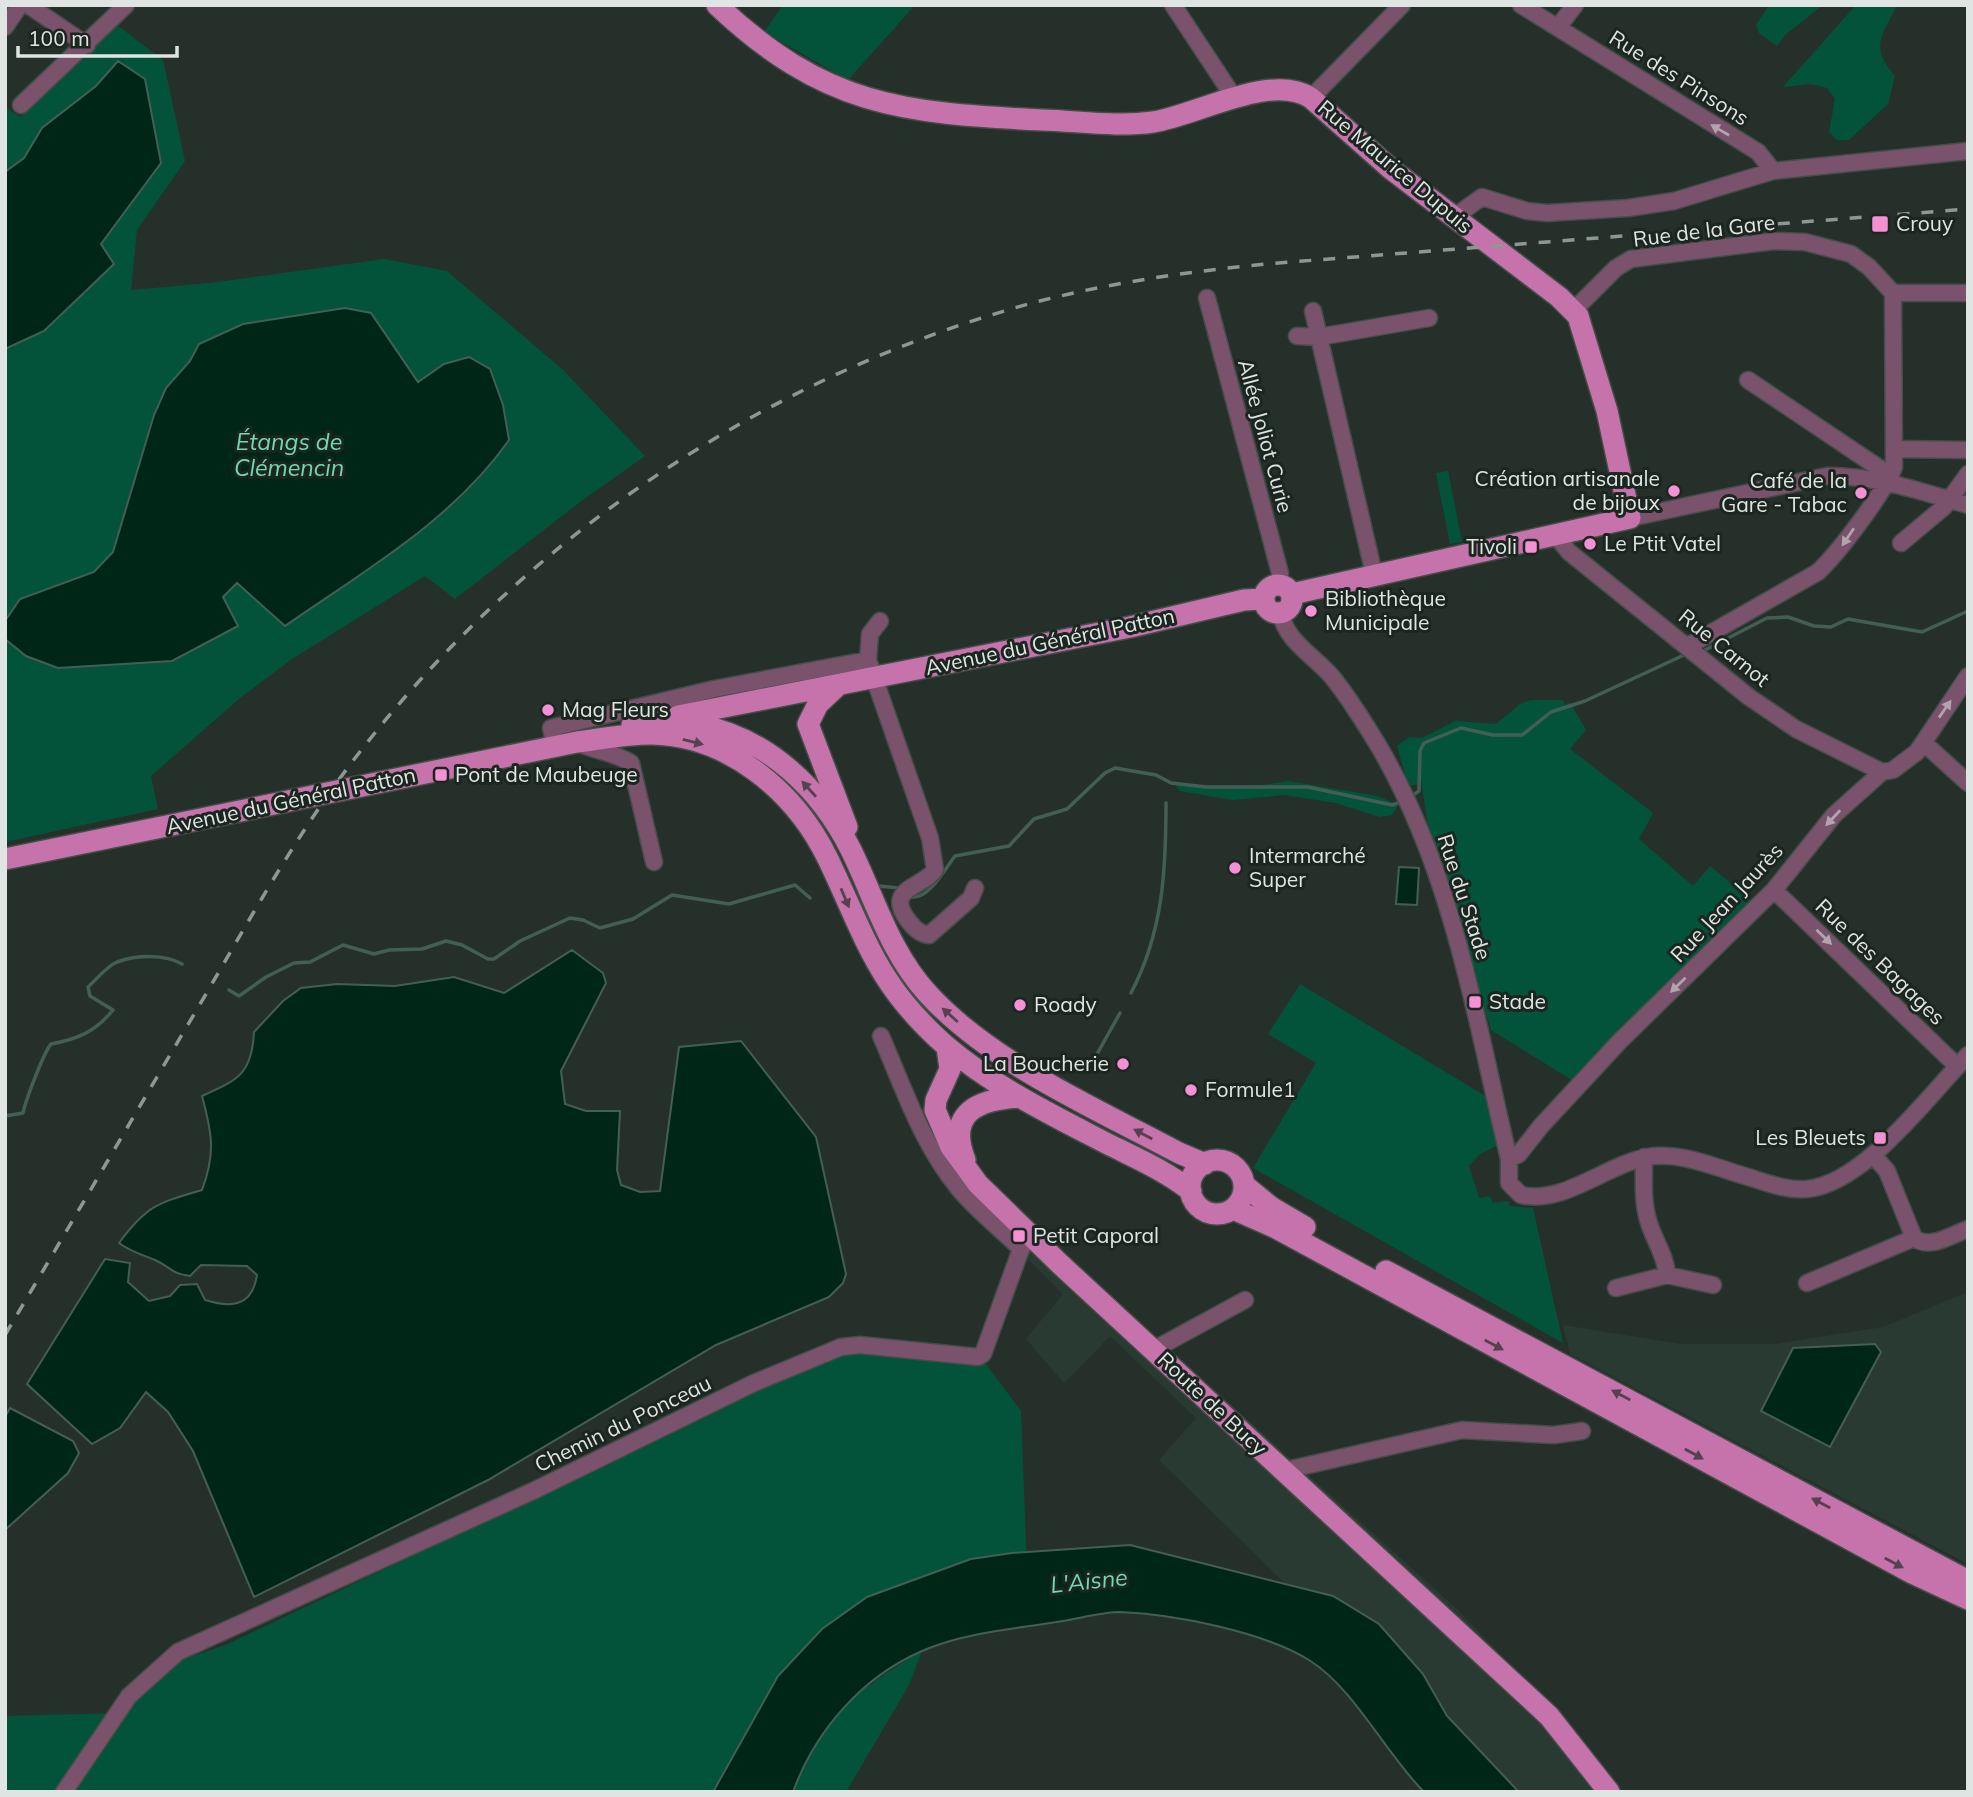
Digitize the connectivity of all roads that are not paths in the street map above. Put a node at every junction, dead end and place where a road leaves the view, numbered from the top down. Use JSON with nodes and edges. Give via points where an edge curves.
{"nodes":[{"id":1,"x":126,"y":5,"type":"edge"},
{"id":2,"x":717,"y":5,"type":"edge"},
{"id":3,"x":1172,"y":5,"type":"edge"},
{"id":4,"x":1402,"y":5,"type":"edge"},
{"id":5,"x":1521,"y":5,"type":"edge"},
{"id":6,"x":1575,"y":5,"type":"edge"},
{"id":7,"x":19,"y":6,"type":"edge"},
{"id":8,"x":5,"y":27,"type":"edge"},
{"id":9,"x":1558,"y":27,"type":"junction"},
{"id":10,"x":87,"y":45,"type":"junction"},
{"id":11,"x":1311,"y":98,"type":"junction"},
{"id":12,"x":1236,"y":99,"type":"junction"},
{"id":13,"x":21,"y":105,"type":"dead end"},
{"id":14,"x":1968,"y":151,"type":"edge"},
{"id":15,"x":1773,"y":171,"type":"junction"},
{"id":16,"x":1452,"y":218,"type":"junction"},
{"id":17,"x":1892,"y":293,"type":"junction"},
{"id":18,"x":1968,"y":293,"type":"edge"},
{"id":19,"x":1207,"y":298,"type":"dead end"},
{"id":20,"x":1574,"y":310,"type":"junction"},
{"id":21,"x":1313,"y":311,"type":"dead end"},
{"id":22,"x":1429,"y":318,"type":"dead end"},
{"id":23,"x":1297,"y":336,"type":"dead end"},
{"id":24,"x":1319,"y":337,"type":"junction"},
{"id":25,"x":1748,"y":380,"type":"dead end"},
{"id":26,"x":1894,"y":449,"type":"junction"},
{"id":27,"x":1968,"y":450,"type":"edge"},
{"id":28,"x":1968,"y":474,"type":"edge"},
{"id":29,"x":1889,"y":479,"type":"junction"},
{"id":30,"x":1950,"y":500,"type":"junction"},
{"id":31,"x":1968,"y":505,"type":"edge"},
{"id":32,"x":1630,"y":518,"type":"junction"},
{"id":33,"x":1555,"y":535,"type":"junction"},
{"id":34,"x":1901,"y":543,"type":"dead end"},
{"id":35,"x":1374,"y":574,"type":"junction"},
{"id":36,"x":1286,"y":589,"type":"junction"},
{"id":37,"x":1263,"y":599,"type":"junction"},
{"id":38,"x":1281,"y":613,"type":"junction"},
{"id":39,"x":880,"y":621,"type":"dead end"},
{"id":40,"x":1688,"y":646,"type":"junction"},
{"id":41,"x":871,"y":669,"type":"junction"},
{"id":42,"x":1968,"y":676,"type":"edge"},
{"id":43,"x":836,"y":687,"type":"junction"},
{"id":44,"x":773,"y":696,"type":"junction"},
{"id":45,"x":752,"y":701,"type":"junction"},
{"id":46,"x":665,"y":719,"type":"junction"},
{"id":47,"x":809,"y":727,"type":"junction"},
{"id":48,"x":733,"y":735,"type":"junction"},
{"id":49,"x":577,"y":742,"type":"junction"},
{"id":50,"x":1925,"y":744,"type":"junction"},
{"id":51,"x":555,"y":746,"type":"junction"},
{"id":52,"x":748,"y":764,"type":"junction"},
{"id":53,"x":789,"y":768,"type":"junction"},
{"id":54,"x":1882,"y":772,"type":"junction"},
{"id":55,"x":1968,"y":783,"type":"edge"},
{"id":56,"x":5,"y":859,"type":"edge"},
{"id":57,"x":654,"y":862,"type":"dead end"},
{"id":58,"x":859,"y":866,"type":"junction"},
{"id":59,"x":975,"y":888,"type":"dead end"},
{"id":60,"x":1774,"y":890,"type":"junction"},
{"id":61,"x":881,"y":1036,"type":"dead end"},
{"id":62,"x":947,"y":1046,"type":"junction"},
{"id":63,"x":1963,"y":1060,"type":"edge"},
{"id":64,"x":1020,"y":1097,"type":"junction"},
{"id":65,"x":1873,"y":1155,"type":"junction"},
{"id":66,"x":1644,"y":1157,"type":"junction"},
{"id":67,"x":1509,"y":1159,"type":"junction"},
{"id":68,"x":1205,"y":1164,"type":"junction"},
{"id":69,"x":978,"y":1184,"type":"junction"},
{"id":70,"x":1244,"y":1185,"type":"junction"},
{"id":71,"x":1191,"y":1191,"type":"junction"},
{"id":72,"x":1233,"y":1209,"type":"junction"},
{"id":73,"x":1968,"y":1228,"type":"edge"},
{"id":74,"x":1914,"y":1238,"type":"junction"},
{"id":75,"x":1026,"y":1243,"type":"junction"},
{"id":76,"x":1667,"y":1275,"type":"junction"},
{"id":77,"x":1807,"y":1283,"type":"dead end"},
{"id":78,"x":1713,"y":1285,"type":"dead end"},
{"id":79,"x":1616,"y":1288,"type":"dead end"},
{"id":80,"x":1245,"y":1300,"type":"dead end"},
{"id":81,"x":1153,"y":1350,"type":"junction"},
{"id":82,"x":1583,"y":1431,"type":"dead end"},
{"id":83,"x":1287,"y":1474,"type":"junction"},
{"id":84,"x":1968,"y":1581,"type":"edge"},
{"id":85,"x":1968,"y":1599,"type":"edge"},
{"id":86,"x":64,"y":1792,"type":"edge"},
{"id":87,"x":1609,"y":1792,"type":"edge"}],
"edges":[{"from":1,"to":10,"type":"street"},
{"from":2,"to":12,"type":"main road","name":"Rue Maurice Dupuis","via":[[746,32],[802,71],[868,100],[904,109],[961,116],[1137,123],[1177,117]]},
{"from":3,"to":12,"type":"street"},
{"from":4,"to":11,"type":"street"},
{"from":5,"to":9,"type":"street","name":"Rue des Pinsons"},
{"from":6,"to":9,"type":"street"},
{"from":7,"to":8,"type":"street"},
{"from":7,"to":10,"type":"street"},
{"from":15,"to":9,"type":"street","name":"Rue des Pinsons","one_way":true,"via":[[1758,152]]},
{"from":10,"to":13,"type":"street"},
{"from":11,"to":12,"type":"main road","name":"Rue Maurice Dupuis","via":[[1272,89]]},
{"from":11,"to":16,"type":"main road","name":"Rue Maurice Dupuis"},
{"from":14,"to":15,"type":"street"},
{"from":15,"to":16,"type":"street","via":[[1674,201],[1616,209],[1547,213],[1482,197]]},
{"from":16,"to":20,"type":"main road","name":"Rue Maurice Dupuis"},
{"from":17,"to":18,"type":"street"},
{"from":17,"to":20,"type":"street","name":"Rue de la Gare","via":[[1851,254],[1805,242],[1774,241],[1631,259]]},
{"from":17,"to":26,"type":"street"},
{"from":19,"to":36,"type":"street","name":"Allée Joliot Curie"},
{"from":20,"to":32,"type":"main road","via":[[1607,411]]},
{"from":21,"to":24,"type":"street"},
{"from":22,"to":24,"type":"street"},
{"from":23,"to":24,"type":"street"},
{"from":24,"to":35,"type":"street"},
{"from":25,"to":29,"type":"street"},
{"from":26,"to":27,"type":"street"},
{"from":26,"to":29,"type":"street"},
{"from":28,"to":30,"type":"street"},
{"from":29,"to":30,"type":"street"},
{"from":29,"to":32,"type":"street","via":[[1827,476]]},
{"from":29,"to":40,"type":"street","one_way":true,"via":[[1818,572]]},
{"from":30,"to":31,"type":"street"},
{"from":30,"to":34,"type":"street"},
{"from":32,"to":33,"type":"main road"},
{"from":33,"to":35,"type":"main road"},
{"from":33,"to":40,"type":"street","name":"Rue Carnot","via":[[1569,552]]},
{"from":35,"to":36,"type":"main road"},
{"from":36,"to":37,"type":"main road","via":[[1266,590]]},
{"from":36,"to":38,"type":"main road","via":[[1289,608]]},
{"from":37,"to":38,"type":"main road","via":[[1271,612]]},
{"from":37,"to":41,"type":"main road","name":"Avenue du Général Patton","via":[[1130,627]]},
{"from":38,"to":67,"type":"street","name":"Rue du Stade","via":[[1290,635],[1357,710],[1431,851],[1461,947]]},
{"from":39,"to":41,"type":"street","via":[[870,634]]},
{"from":40,"to":54,"type":"street","name":"Rue Carnot","via":[[1796,729]]},
{"from":41,"to":43,"type":"main road","name":"Avenue du Général Patton"},
{"from":41,"to":51,"type":"street","via":[[714,689],[551,727]]},
{"from":41,"to":59,"type":"street","via":[[880,715],[935,870],[905,892],[900,908],[922,934],[929,934],[971,898]]},
{"from":50,"to":42,"type":"street","name":"Rue Jean Jaurès","one_way":true},
{"from":43,"to":44,"type":"main road","name":"Avenue du Général Patton"},
{"from":43,"to":47,"type":"main road","via":[[818,704]]},
{"from":44,"to":45,"type":"main road"},
{"from":44,"to":47,"type":"main road","via":[[798,707]]},
{"from":45,"to":46,"type":"main road"},
{"from":45,"to":48,"type":"main road","via":[[738,716]]},
{"from":46,"to":48,"type":"main road"},
{"from":46,"to":49,"type":"main road"},
{"from":47,"to":53,"type":"main road","via":[[805,752]]},
{"from":47,"to":58,"type":"main road"},
{"from":48,"to":52,"type":"main road","via":[[737,751]]},
{"from":48,"to":53,"type":"main road"},
{"from":49,"to":51,"type":"main road","name":"Avenue du Général Patton"},
{"from":49,"to":52,"type":"main road","one_way":true,"via":[[652,734],[711,747]]},
{"from":49,"to":57,"type":"street","via":[[631,762]]},
{"from":50,"to":54,"type":"street","name":"Rue Jean Jaurès"},
{"from":50,"to":55,"type":"street"},
{"from":51,"to":56,"type":"main road","name":"Avenue du Général Patton"},
{"from":52,"to":53,"type":"main road","via":[[766,772]]},
{"from":52,"to":62,"type":"main road","one_way":true,"via":[[794,807],[816,838],[872,957],[898,999]]},
{"from":58,"to":53,"type":"main road","one_way":true,"via":[[838,825]]},
{"from":54,"to":60,"type":"street","name":"Rue Jean Jaurès","one_way":true,"via":[[1834,815]]},
{"from":68,"to":58,"type":"main road","one_way":true,"via":[[1111,1117],[971,1034],[914,977]]},
{"from":60,"to":63,"type":"street","name":"Rue des Bagages","one_way":true},
{"from":60,"to":67,"type":"street","name":"Rue Jean Jaurès","one_way":true,"via":[[1619,1042],[1519,1154]]},
{"from":61,"to":75,"type":"street","name":"Route de Bucy","via":[[937,1159],[961,1192]]},
{"from":62,"to":64,"type":"main road"},
{"from":62,"to":69,"type":"main road","name":"Route de Bucy","via":[[950,1069],[934,1110],[951,1147]]},
{"from":63,"to":65,"type":"street"},
{"from":64,"to":69,"type":"main road","name":"Route de Bucy","via":[[992,1098],[963,1120],[962,1153]]},
{"from":64,"to":71,"type":"main road"},
{"from":65,"to":66,"type":"street","via":[[1836,1181],[1805,1189],[1784,1188],[1678,1156]]},
{"from":65,"to":74,"type":"street","via":[[1887,1171]]},
{"from":66,"to":67,"type":"street","name":"Rue du Stade","via":[[1557,1192],[1528,1196],[1509,1182]]},
{"from":66,"to":76,"type":"street","via":[[1648,1222]]},
{"from":68,"to":70,"type":"main road","via":[[1229,1163]]},
{"from":68,"to":71,"type":"main road","via":[[1193,1175]]},
{"from":69,"to":75,"type":"main road","name":"Route de Bucy"},
{"from":70,"to":72,"type":"main road"},
{"from":84,"to":70,"type":"main road","one_way":true,"via":[[1289,1218]]},
{"from":71,"to":72,"type":"main road","via":[[1207,1212]]},
{"from":72,"to":85,"type":"main road","one_way":true},
{"from":73,"to":74,"type":"street","via":[[1933,1243]]},
{"from":74,"to":77,"type":"street"},
{"from":75,"to":81,"type":"main road","name":"Route de Bucy"},
{"from":75,"to":86,"type":"street","name":"Chemin du Ponceau","via":[[984,1354],[841,1347],[754,1383],[533,1491],[178,1652],[129,1696]]},
{"from":76,"to":78,"type":"street"},
{"from":76,"to":79,"type":"street"},
{"from":80,"to":81,"type":"street"},
{"from":81,"to":83,"type":"main road","name":"Route de Bucy"},
{"from":82,"to":83,"type":"street","via":[[1554,1435],[1462,1430],[1291,1469]]},
{"from":83,"to":87,"type":"main road","name":"Route de Bucy","via":[[1549,1716]]}]}
